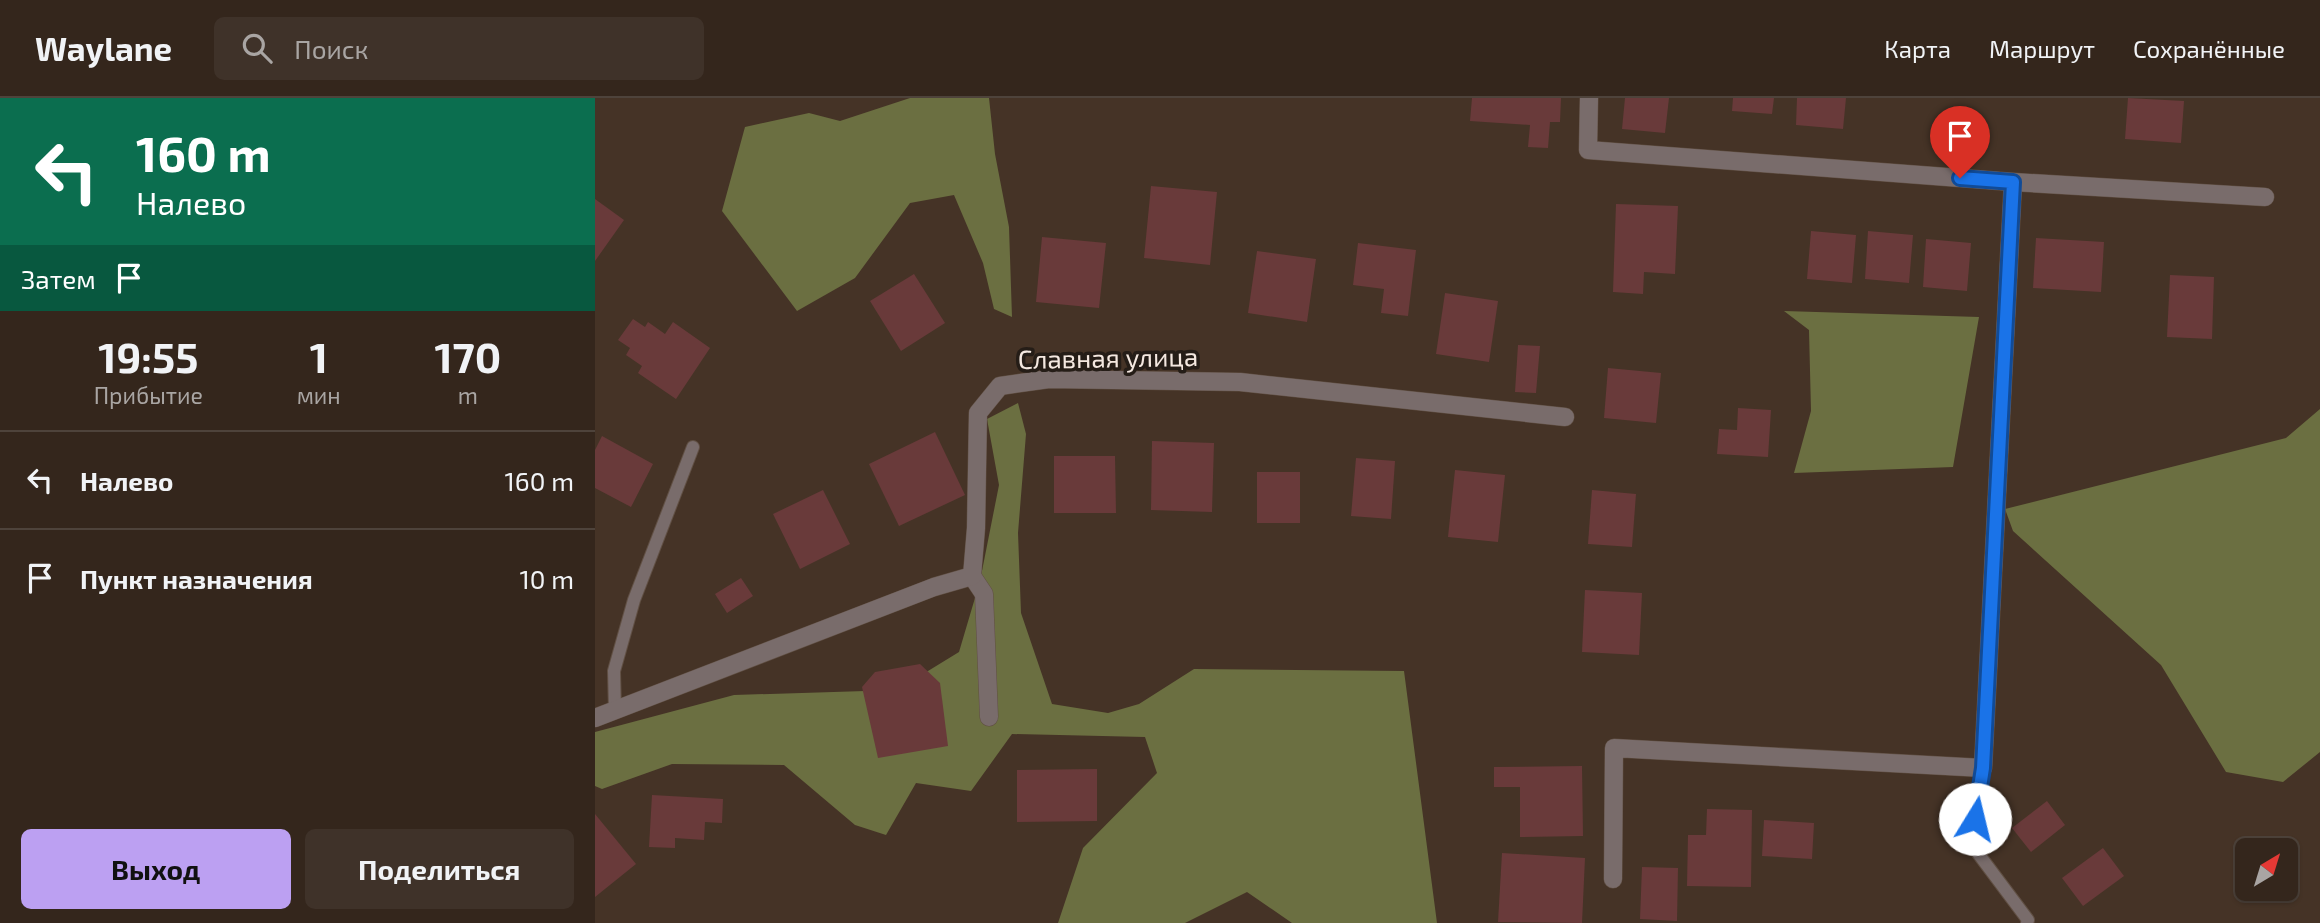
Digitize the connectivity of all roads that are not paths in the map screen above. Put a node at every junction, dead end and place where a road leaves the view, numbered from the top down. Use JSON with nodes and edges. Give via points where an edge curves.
{"nodes":[{"id":1,"x":1588,"y":98,"type":"edge"},
{"id":2,"x":2013,"y":182,"type":"junction"},
{"id":3,"x":2265,"y":197,"type":"dead end"},
{"id":4,"x":1565,"y":417,"type":"dead end"},
{"id":5,"x":692,"y":447,"type":"dead end"},
{"id":6,"x":972,"y":576,"type":"junction"},
{"id":7,"x":615,"y":711,"type":"junction"},
{"id":8,"x":989,"y":717,"type":"dead end"},
{"id":9,"x":595,"y":718,"type":"edge"},
{"id":10,"x":1983,"y":768,"type":"junction"},
{"id":11,"x":1613,"y":879,"type":"dead end"},
{"id":12,"x":2027,"y":923,"type":"edge"}],
"edges":[{"from":1,"to":2,"type":"street","via":[[1588,150]]},
{"from":2,"to":3,"type":"street"},
{"from":2,"to":10,"type":"street"},
{"from":4,"to":6,"type":"street","name":"Славная улица","via":[[1240,382],[1049,379],[1000,386],[978,413]]},
{"from":5,"to":7,"type":"lane","via":[[634,600],[614,671]]},
{"from":6,"to":7,"type":"street"},
{"from":6,"to":8,"type":"street","via":[[984,594]]},
{"from":7,"to":9,"type":"street"},
{"from":10,"to":11,"type":"street","via":[[1614,748]]},
{"from":10,"to":12,"type":"lane","via":[[1971,844]]}]}
